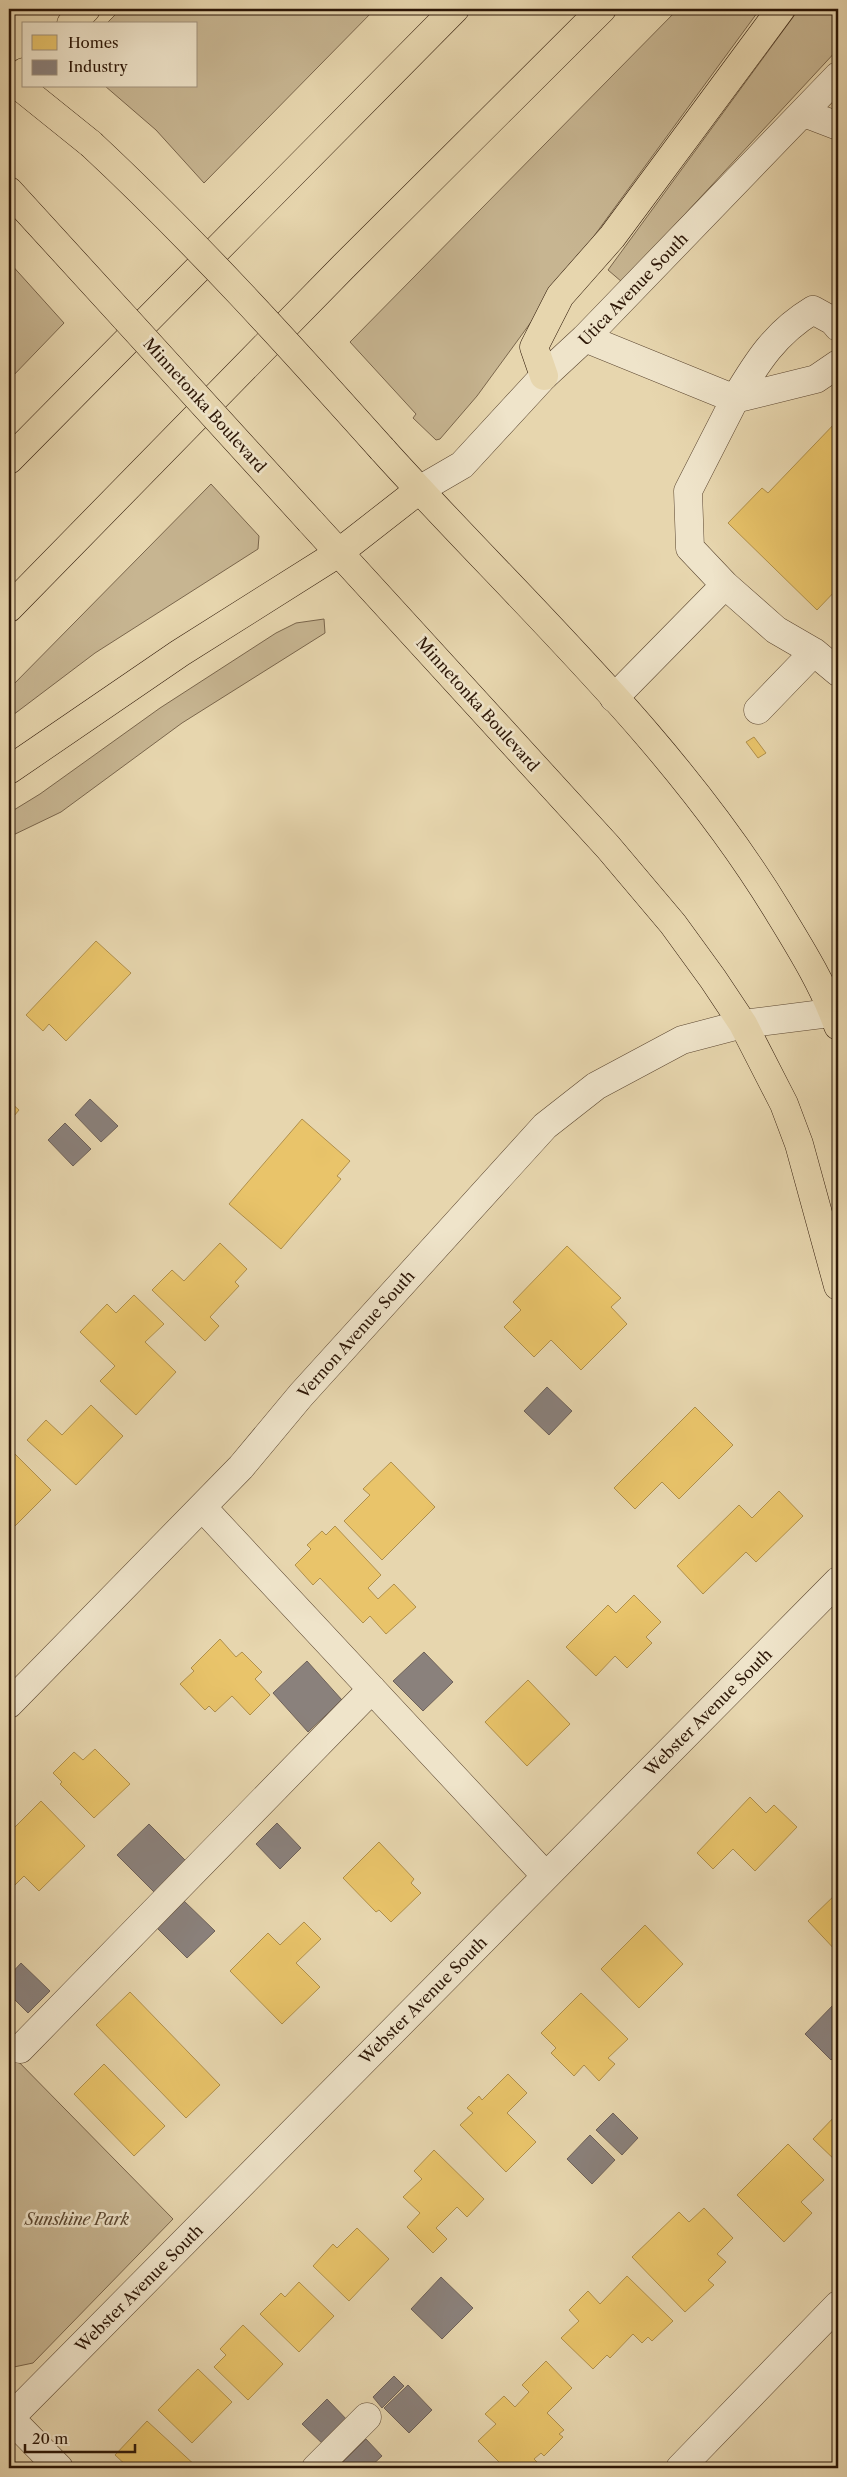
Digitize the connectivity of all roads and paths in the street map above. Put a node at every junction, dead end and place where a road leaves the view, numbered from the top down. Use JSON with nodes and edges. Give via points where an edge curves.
{"nodes":[{"id":1,"x":86,"y":9,"type":"edge"},
{"id":2,"x":455,"y":9,"type":"edge"},
{"id":3,"x":602,"y":9,"type":"edge"},
{"id":4,"x":781,"y":9,"type":"edge"},
{"id":5,"x":73,"y":22,"type":"edge"},
{"id":6,"x":838,"y":76,"type":"edge"},
{"id":7,"x":24,"y":88,"type":"edge"},
{"id":8,"x":804,"y":113,"type":"junction"},
{"id":9,"x":838,"y":126,"type":"edge"},
{"id":10,"x":18,"y":200,"type":"edge"},
{"id":11,"x":838,"y":328,"type":"edge"},
{"id":12,"x":586,"y":338,"type":"junction"},
{"id":13,"x":838,"y":364,"type":"edge"},
{"id":14,"x":544,"y":376,"type":"junction"},
{"id":15,"x":735,"y":399,"type":"junction"},
{"id":16,"x":9,"y":460,"type":"edge"},
{"id":17,"x":419,"y":490,"type":"junction"},
{"id":18,"x":337,"y":554,"type":"junction"},
{"id":19,"x":725,"y":585,"type":"junction"},
{"id":20,"x":9,"y":608,"type":"edge"},
{"id":21,"x":814,"y":652,"type":"junction"},
{"id":22,"x":838,"y":672,"type":"edge"},
{"id":23,"x":614,"y":698,"type":"junction"},
{"id":24,"x":758,"y":710,"type":"dead end"},
{"id":25,"x":9,"y":770,"type":"edge"},
{"id":26,"x":837,"y":1017,"type":"edge"},
{"id":27,"x":743,"y":1024,"type":"junction"},
{"id":28,"x":838,"y":1286,"type":"edge"},
{"id":29,"x":203,"y":1508,"type":"junction"},
{"id":30,"x":838,"y":1581,"type":"edge"},
{"id":31,"x":372,"y":1689,"type":"junction"},
{"id":32,"x":9,"y":1704,"type":"edge"},
{"id":33,"x":546,"y":1876,"type":"junction"},
{"id":34,"x":20,"y":2049,"type":"dead end"},
{"id":35,"x":838,"y":2305,"type":"edge"},
{"id":36,"x":367,"y":2417,"type":"dead end"},
{"id":37,"x":9,"y":2418,"type":"edge"},
{"id":38,"x":59,"y":2468,"type":"edge"},
{"id":39,"x":316,"y":2468,"type":"edge"},
{"id":40,"x":680,"y":2468,"type":"edge"}],
"edges":[{"from":1,"to":5,"type":"main road"},
{"from":2,"to":16,"type":"main road"},
{"from":3,"to":20,"type":"main road","via":[[344,266]]},
{"from":4,"to":14,"type":"main road","via":[[612,237],[560,296],[534,348]]},
{"from":6,"to":8,"type":"street","name":"Utica Avenue South"},
{"from":7,"to":17,"type":"main road","bridge":true,"via":[[91,144],[199,248]]},
{"from":8,"to":9,"type":"street"},
{"from":8,"to":12,"type":"street","name":"Utica Avenue South"},
{"from":10,"to":18,"type":"main road","name":"Minnetonka Boulevard","bridge":true},
{"from":11,"to":15,"type":"street","via":[[833,321],[813,310],[791,323],[763,354]]},
{"from":12,"to":14,"type":"street","name":"Utica Avenue South"},
{"from":12,"to":15,"type":"street"},
{"from":13,"to":15,"type":"street","via":[[816,379]]},
{"from":14,"to":17,"type":"street","name":"Utica Avenue South","via":[[462,466]]},
{"from":15,"to":19,"type":"street","via":[[688,491],[690,548]]},
{"from":17,"to":18,"type":"main road"},
{"from":17,"to":23,"type":"main road"},
{"from":18,"to":25,"type":"main road","via":[[180,653]]},
{"from":18,"to":27,"type":"main road","name":"Minnetonka Boulevard","via":[[608,847],[673,924]]},
{"from":19,"to":21,"type":"street","via":[[776,630]]},
{"from":19,"to":23,"type":"street"},
{"from":21,"to":22,"type":"street"},
{"from":21,"to":24,"type":"street"},
{"from":23,"to":26,"type":"main road","via":[[684,777],[722,828],[802,951]]},
{"from":26,"to":27,"type":"street","name":"Vernon Avenue South"},
{"from":27,"to":28,"type":"main road","name":"Minnetonka Boulevard","via":[[787,1112],[799,1144]]},
{"from":27,"to":29,"type":"street","name":"Vernon Avenue South","via":[[682,1040],[596,1086],[545,1126],[314,1380],[242,1467]]},
{"from":29,"to":31,"type":"street"},
{"from":29,"to":32,"type":"street","name":"Vernon Avenue South"},
{"from":30,"to":33,"type":"street","name":"Webster Avenue South"},
{"from":31,"to":33,"type":"street"},
{"from":31,"to":34,"type":"street"},
{"from":33,"to":37,"type":"street","name":"Webster Avenue South"},
{"from":35,"to":40,"type":"street"},
{"from":36,"to":39,"type":"street"},
{"from":37,"to":38,"type":"street"}]}
